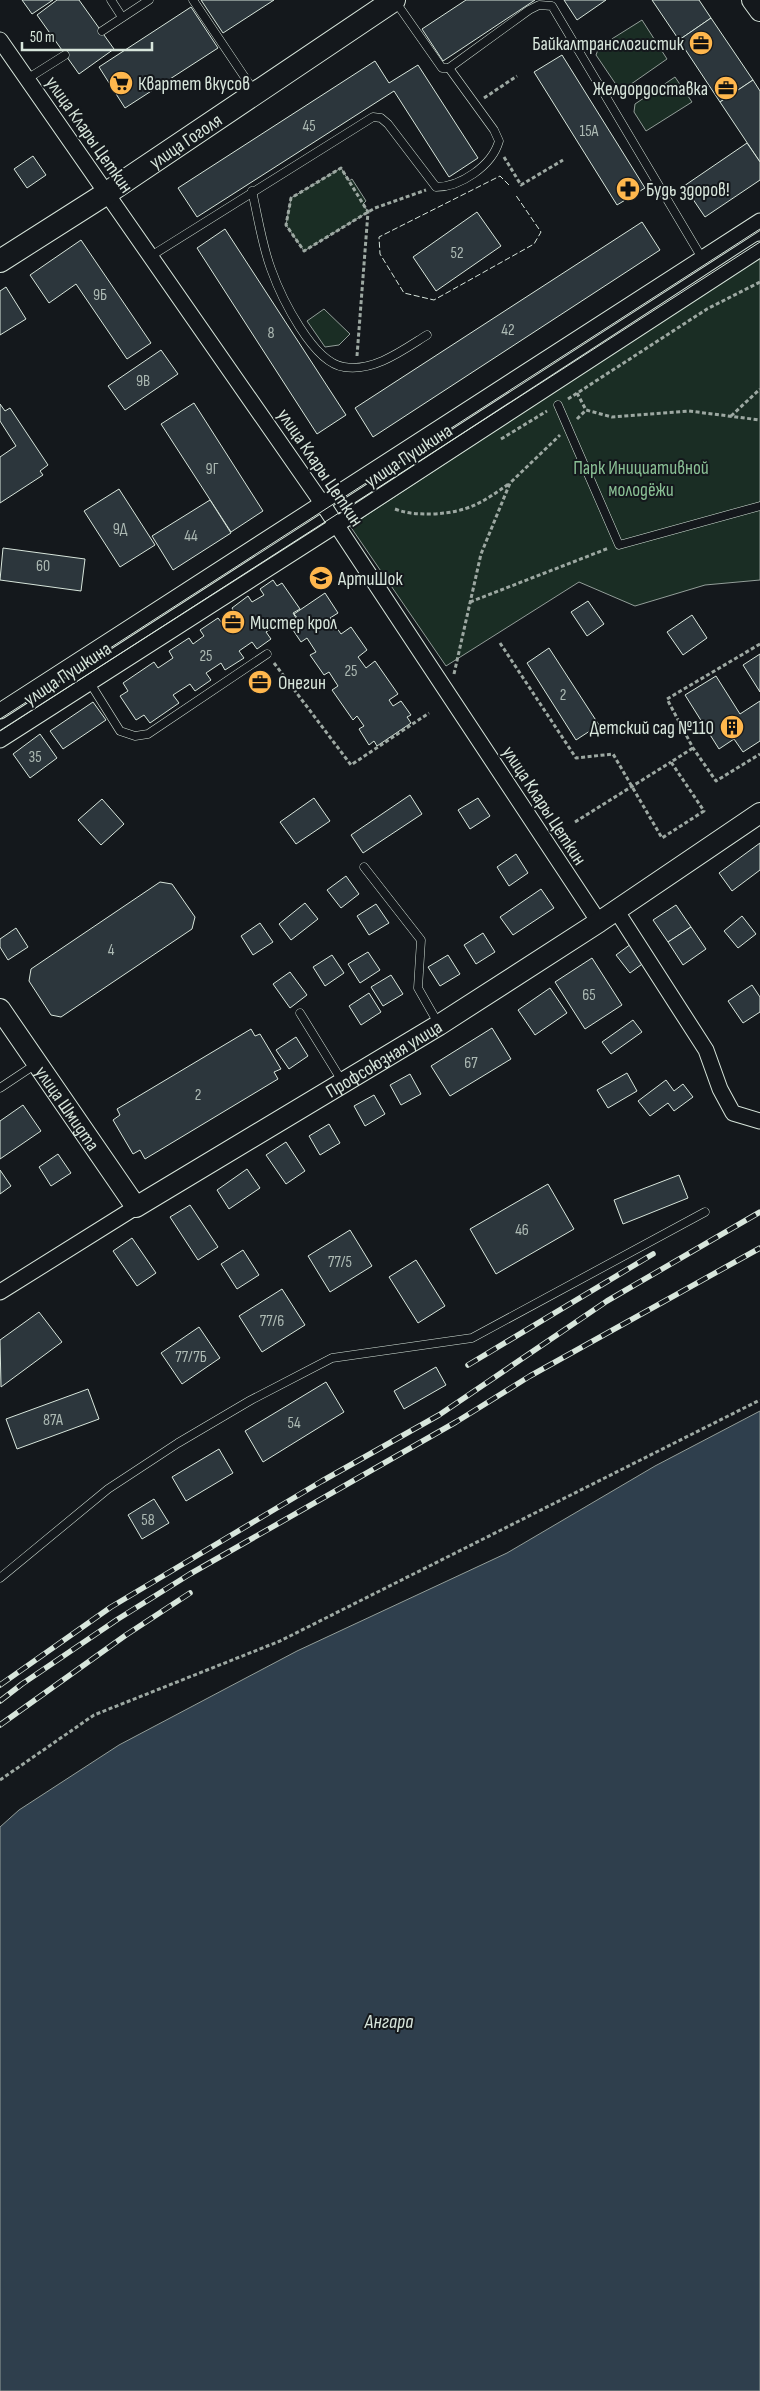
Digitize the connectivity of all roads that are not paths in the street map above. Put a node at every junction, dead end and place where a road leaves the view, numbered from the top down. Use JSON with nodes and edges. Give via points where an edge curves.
{"nodes":[{"id":1,"x":111,"y":0,"type":"edge"},
{"id":2,"x":150,"y":0,"type":"edge"},
{"id":3,"x":193,"y":0,"type":"edge"},
{"id":4,"x":394,"y":0,"type":"edge"},
{"id":5,"x":752,"y":0,"type":"edge"},
{"id":6,"x":760,"y":11,"type":"edge"},
{"id":7,"x":122,"y":18,"type":"junction"},
{"id":8,"x":102,"y":32,"type":"dead end"},
{"id":9,"x":0,"y":40,"type":"edge"},
{"id":10,"x":65,"y":55,"type":"dead end"},
{"id":11,"x":449,"y":68,"type":"junction"},
{"id":12,"x":27,"y":79,"type":"junction"},
{"id":13,"x":256,"y":93,"type":"junction"},
{"id":14,"x":252,"y":191,"type":"junction"},
{"id":15,"x":107,"y":193,"type":"junction"},
{"id":16,"x":760,"y":221,"type":"edge"},
{"id":17,"x":760,"y":249,"type":"edge"},
{"id":18,"x":151,"y":256,"type":"junction"},
{"id":19,"x":702,"y":258,"type":"junction"},
{"id":20,"x":0,"y":261,"type":"edge"},
{"id":21,"x":427,"y":334,"type":"dead end"},
{"id":22,"x":558,"y":405,"type":"road end"},
{"id":23,"x":322,"y":503,"type":"junction"},
{"id":24,"x":760,"y":506,"type":"edge"},
{"id":25,"x":336,"y":525,"type":"junction"},
{"id":26,"x":267,"y":654,"type":"road end"},
{"id":27,"x":90,"y":683,"type":"junction"},
{"id":28,"x":0,"y":711,"type":"edge"},
{"id":29,"x":0,"y":740,"type":"edge"},
{"id":30,"x":760,"y":814,"type":"edge"},
{"id":31,"x":364,"y":867,"type":"dead end"},
{"id":32,"x":616,"y":910,"type":"junction"},
{"id":33,"x":599,"y":922,"type":"junction"},
{"id":34,"x":0,"y":1009,"type":"edge"},
{"id":35,"x":300,"y":1013,"type":"dead end"},
{"id":36,"x":439,"y":1025,"type":"junction"},
{"id":37,"x":37,"y":1063,"type":"junction"},
{"id":38,"x":344,"y":1083,"type":"junction"},
{"id":39,"x":0,"y":1088,"type":"edge"},
{"id":40,"x":760,"y":1121,"type":"edge"},
{"id":41,"x":136,"y":1206,"type":"junction"},
{"id":42,"x":705,"y":1212,"type":"dead end"},
{"id":43,"x":0,"y":1292,"type":"edge"},
{"id":44,"x":0,"y":1578,"type":"edge"}],
"edges":[{"from":1,"to":7,"type":"lane"},
{"from":2,"to":7,"type":"lane"},
{"from":3,"to":13,"type":"lane"},
{"from":4,"to":11,"type":"lane","via":[[442,68]]},
{"from":4,"to":13,"type":"main road","name":"улица Гоголя"},
{"from":5,"to":6,"type":"street"},
{"from":7,"to":8,"type":"lane"},
{"from":9,"to":12,"type":"street","name":"улица Клары Цеткин"},
{"from":10,"to":12,"type":"lane"},
{"from":11,"to":14,"type":"lane","via":[[499,141],[487,162],[457,184],[436,187],[388,124],[382,118],[373,117]]},
{"from":11,"to":19,"type":"lane","via":[[529,10],[539,5],[552,6]]},
{"from":12,"to":15,"type":"street","name":"улица Клары Цеткин"},
{"from":13,"to":15,"type":"main road","name":"улица Гоголя"},
{"from":14,"to":18,"type":"lane"},
{"from":14,"to":21,"type":"lane","via":[[271,270],[289,310],[318,352],[333,365],[356,367],[392,357]]},
{"from":15,"to":18,"type":"street","name":"улица Клары Цеткин"},
{"from":15,"to":20,"type":"main road","name":"улица Гоголя"},
{"from":16,"to":19,"type":"street","name":"улица Пушкина"},
{"from":17,"to":25,"type":"street","name":"улица Пушкина"},
{"from":18,"to":23,"type":"street","name":"улица Клары Цеткин"},
{"from":19,"to":23,"type":"street","name":"улица Пушкина"},
{"from":22,"to":24,"type":"lane","via":[[619,544]]},
{"from":23,"to":25,"type":"street","name":"улица Клары Цеткин"},
{"from":23,"to":28,"type":"street","name":"улица Пушкина"},
{"from":25,"to":27,"type":"street","name":"улица Пушкина"},
{"from":25,"to":33,"type":"street","name":"улица Клары Цеткин"},
{"from":26,"to":27,"type":"lane","via":[[148,734],[135,736],[120,730]]},
{"from":27,"to":29,"type":"street","name":"улица Пушкина"},
{"from":30,"to":32,"type":"street","name":"Профсоюзная улица"},
{"from":31,"to":36,"type":"lane","via":[[421,940],[418,988]]},
{"from":32,"to":33,"type":"street","name":"Профсоюзная улица"},
{"from":32,"to":40,"type":"street","via":[[706,1050],[733,1113]]},
{"from":33,"to":36,"type":"street","name":"Профсоюзная улица"},
{"from":34,"to":37,"type":"street","name":"улица Шмидта"},
{"from":35,"to":38,"type":"lane"},
{"from":36,"to":38,"type":"street","name":"Профсоюзная улица"},
{"from":37,"to":39,"type":"lane"},
{"from":37,"to":41,"type":"street","name":"улица Шмидта"},
{"from":38,"to":41,"type":"street","name":"Профсоюзная улица"},
{"from":41,"to":43,"type":"street","name":"Профсоюзная улица"},
{"from":42,"to":44,"type":"lane","via":[[472,1338],[332,1358],[250,1400],[108,1489]]}]}
